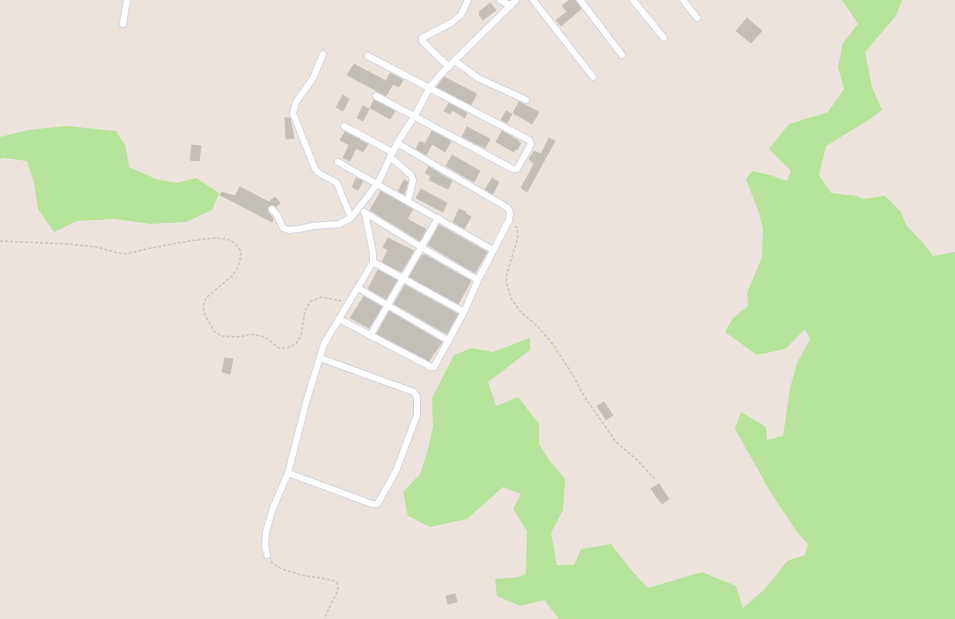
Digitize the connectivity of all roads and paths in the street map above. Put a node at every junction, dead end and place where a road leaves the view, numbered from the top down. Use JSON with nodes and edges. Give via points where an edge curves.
{"nodes":[{"id":1,"x":126,"y":0,"type":"edge"},
{"id":2,"x":468,"y":0,"type":"edge"},
{"id":3,"x":500,"y":0,"type":"edge"},
{"id":4,"x":516,"y":0,"type":"edge"},
{"id":5,"x":533,"y":0,"type":"edge"},
{"id":6,"x":580,"y":0,"type":"edge"},
{"id":7,"x":633,"y":0,"type":"edge"},
{"id":8,"x":683,"y":0,"type":"edge"},
{"id":9,"x":511,"y":6,"type":"junction"},
{"id":10,"x":697,"y":18,"type":"dead end"},
{"id":11,"x":123,"y":24,"type":"dead end"},
{"id":12,"x":664,"y":38,"type":"dead end"},
{"id":13,"x":323,"y":54,"type":"dead end"},
{"id":14,"x":622,"y":55,"type":"dead end"},
{"id":15,"x":368,"y":56,"type":"dead end"},
{"id":16,"x":455,"y":61,"type":"junction"},
{"id":17,"x":449,"y":66,"type":"junction"},
{"id":18,"x":593,"y":77,"type":"dead end"},
{"id":19,"x":430,"y":87,"type":"junction"},
{"id":20,"x":376,"y":96,"type":"dead end"},
{"id":21,"x":526,"y":100,"type":"dead end"},
{"id":22,"x":414,"y":117,"type":"junction"},
{"id":23,"x":344,"y":126,"type":"dead end"},
{"id":24,"x":397,"y":143,"type":"junction"},
{"id":25,"x":391,"y":154,"type":"junction"},
{"id":26,"x":338,"y":162,"type":"dead end"},
{"id":27,"x":378,"y":184,"type":"junction"},
{"id":28,"x":408,"y":201,"type":"junction"},
{"id":29,"x":272,"y":209,"type":"dead end"},
{"id":30,"x":359,"y":209,"type":"junction"},
{"id":31,"x":365,"y":213,"type":"junction"},
{"id":32,"x":351,"y":218,"type":"junction"},
{"id":33,"x":438,"y":218,"type":"junction"},
{"id":34,"x":509,"y":220,"type":"junction"},
{"id":35,"x":0,"y":241,"type":"edge"},
{"id":36,"x":421,"y":247,"type":"junction"},
{"id":37,"x":493,"y":250,"type":"junction"},
{"id":38,"x":373,"y":262,"type":"junction"},
{"id":39,"x":403,"y":278,"type":"junction"},
{"id":40,"x":478,"y":280,"type":"junction"},
{"id":41,"x":358,"y":288,"type":"junction"},
{"id":42,"x":348,"y":304,"type":"junction"},
{"id":43,"x":388,"y":306,"type":"junction"},
{"id":44,"x":464,"y":312,"type":"junction"},
{"id":45,"x":339,"y":319,"type":"junction"},
{"id":46,"x":370,"y":336,"type":"junction"},
{"id":47,"x":449,"y":341,"type":"junction"},
{"id":48,"x":320,"y":358,"type":"junction"},
{"id":49,"x":288,"y":474,"type":"junction"},
{"id":50,"x":655,"y":479,"type":"dead end"},
{"id":51,"x":267,"y":555,"type":"joint"},
{"id":52,"x":324,"y":619,"type":"edge"}],
"edges":[{"from":1,"to":11,"type":"street"},
{"from":2,"to":17,"type":"street","via":[[461,15],[451,24],[422,38],[422,41]]},
{"from":3,"to":9,"type":"street"},
{"from":4,"to":9,"type":"street"},
{"from":5,"to":18,"type":"street"},
{"from":6,"to":14,"type":"street"},
{"from":7,"to":12,"type":"street"},
{"from":8,"to":10,"type":"street"},
{"from":9,"to":16,"type":"street"},
{"from":13,"to":32,"type":"street","via":[[313,78],[296,102],[293,113],[315,169],[337,183]]},
{"from":15,"to":19,"type":"street"},
{"from":16,"to":17,"type":"street"},
{"from":16,"to":21,"type":"street","via":[[478,78]]},
{"from":17,"to":19,"type":"street"},
{"from":19,"to":22,"type":"street"},
{"from":19,"to":22,"type":"street","via":[[529,140],[531,144],[517,169],[513,169]]},
{"from":20,"to":22,"type":"street"},
{"from":22,"to":24,"type":"street"},
{"from":23,"to":25,"type":"street"},
{"from":24,"to":25,"type":"street"},
{"from":24,"to":34,"type":"street","via":[[508,208]]},
{"from":25,"to":27,"type":"street"},
{"from":25,"to":28,"type":"street","via":[[413,180]]},
{"from":26,"to":27,"type":"street"},
{"from":27,"to":28,"type":"street"},
{"from":27,"to":30,"type":"street"},
{"from":28,"to":33,"type":"street"},
{"from":29,"to":32,"type":"street","via":[[283,228],[289,230],[339,224]]},
{"from":30,"to":31,"type":"street"},
{"from":30,"to":32,"type":"street"},
{"from":31,"to":36,"type":"street"},
{"from":31,"to":38,"type":"street"},
{"from":33,"to":36,"type":"street"},
{"from":33,"to":37,"type":"street"},
{"from":34,"to":37,"type":"street"},
{"from":34,"to":50,"type":"path","via":[[517,228],[518,237],[506,273],[512,300],[552,343],[616,442]]},
{"from":35,"to":42,"type":"path","via":[[69,244],[127,254],[189,241],[227,239],[235,243],[240,250],[238,267],[232,276],[206,298],[203,306],[205,315],[214,331],[221,336],[240,337],[251,334],[265,337],[279,348],[296,344],[301,334],[305,311],[311,301],[322,297]]},
{"from":36,"to":39,"type":"street"},
{"from":36,"to":40,"type":"street"},
{"from":37,"to":40,"type":"street"},
{"from":38,"to":39,"type":"street"},
{"from":38,"to":41,"type":"street"},
{"from":39,"to":43,"type":"street"},
{"from":39,"to":44,"type":"street"},
{"from":40,"to":44,"type":"street"},
{"from":41,"to":42,"type":"street"},
{"from":41,"to":43,"type":"street"},
{"from":42,"to":45,"type":"street"},
{"from":43,"to":46,"type":"street"},
{"from":43,"to":47,"type":"street"},
{"from":44,"to":47,"type":"street"},
{"from":45,"to":46,"type":"street"},
{"from":45,"to":48,"type":"street","via":[[324,344]]},
{"from":46,"to":47,"type":"street","via":[[431,367],[434,367]]},
{"from":48,"to":49,"type":"street"},
{"from":48,"to":49,"type":"street","via":[[414,392],[417,397],[417,415],[396,471],[376,504]]},
{"from":49,"to":51,"type":"street","via":[[266,532]]},
{"from":51,"to":52,"type":"path","via":[[273,564],[282,569],[337,583],[338,590]]}]}
